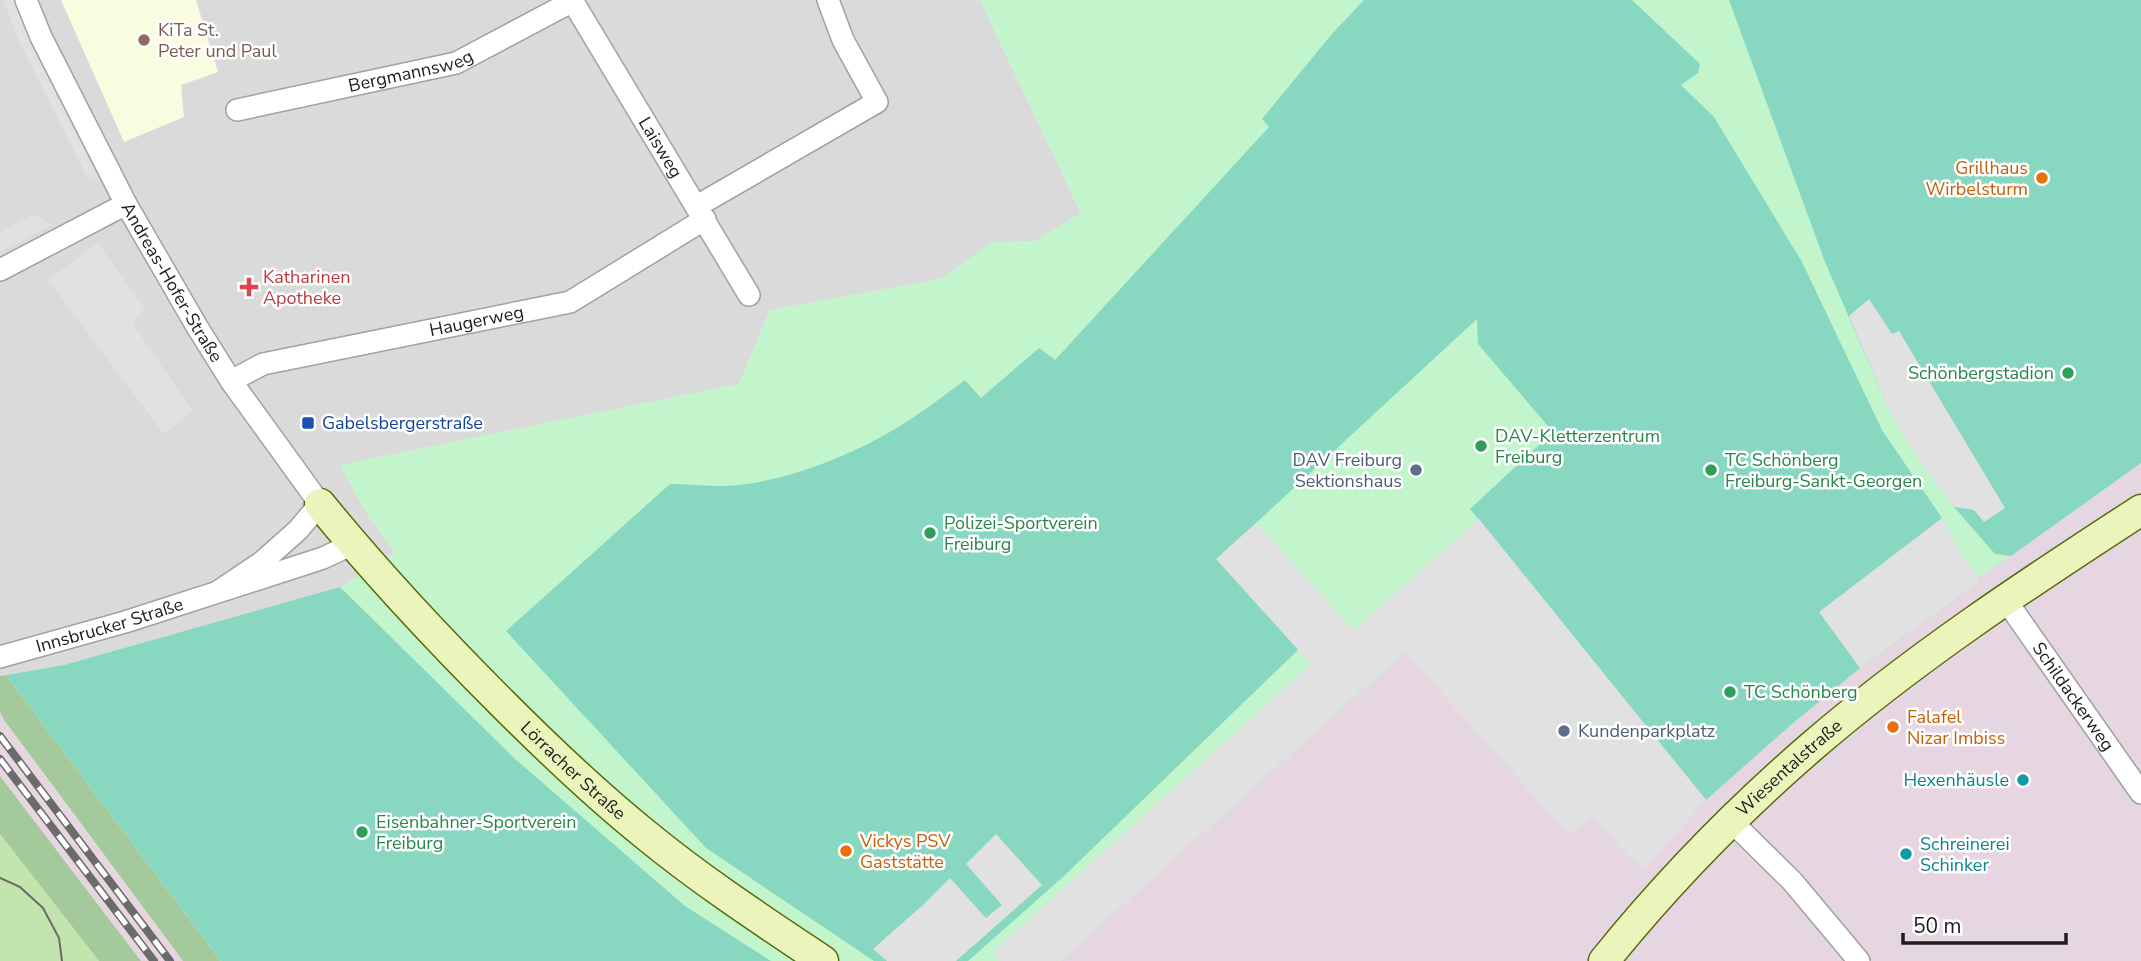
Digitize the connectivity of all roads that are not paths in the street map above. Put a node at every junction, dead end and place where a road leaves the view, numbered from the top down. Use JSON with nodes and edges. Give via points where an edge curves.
{"nodes":[{"id":1,"x":26,"y":0,"type":"edge"},
{"id":2,"x":572,"y":0,"type":"edge"},
{"id":3,"x":828,"y":0,"type":"edge"},
{"id":4,"x":237,"y":110,"type":"dead end"},
{"id":5,"x":126,"y":204,"type":"junction"},
{"id":6,"x":701,"y":213,"type":"junction"},
{"id":7,"x":0,"y":270,"type":"edge"},
{"id":8,"x":749,"y":295,"type":"dead end"},
{"id":9,"x":231,"y":381,"type":"junction"},
{"id":10,"x":320,"y":503,"type":"junction"},
{"id":11,"x":2141,"y":510,"type":"edge"},
{"id":12,"x":353,"y":544,"type":"junction"},
{"id":13,"x":219,"y":591,"type":"junction"},
{"id":14,"x":2004,"y":600,"type":"junction"},
{"id":15,"x":0,"y":657,"type":"edge"},
{"id":16,"x":2141,"y":793,"type":"edge"},
{"id":17,"x":1731,"y":821,"type":"junction"},
{"id":18,"x":823,"y":961,"type":"edge"},
{"id":19,"x":1604,"y":961,"type":"edge"},
{"id":20,"x":1859,"y":961,"type":"edge"}],
"edges":[{"from":1,"to":5,"type":"street","name":"Andreas-Hofer-Straße"},
{"from":2,"to":4,"type":"street","name":"Bergmannsweg","via":[[456,63]]},
{"from":2,"to":6,"type":"street","name":"Laisweg"},
{"from":3,"to":6,"type":"street","name":"Haugerweg","via":[[843,40],[877,102]]},
{"from":5,"to":7,"type":"street"},
{"from":5,"to":9,"type":"street","name":"Andreas-Hofer-Straße"},
{"from":6,"to":8,"type":"street","name":"Laisweg"},
{"from":6,"to":9,"type":"street","name":"Haugerweg","via":[[570,302],[263,364]]},
{"from":9,"to":10,"type":"street","name":"Andreas-Hofer-Straße"},
{"from":10,"to":12,"type":"main road","name":"Andreas-Hofer-Straße"},
{"from":10,"to":13,"type":"street","name":"Innsbrucker Straße","via":[[262,562]]},
{"from":11,"to":14,"type":"main road","name":"Wiesentalstraße"},
{"from":12,"to":13,"type":"street","name":"Innsbrucker Straße"},
{"from":12,"to":18,"type":"main road","name":"Lörracher Straße","via":[[558,759],[646,835]]},
{"from":13,"to":15,"type":"street","name":"Innsbrucker Straße"},
{"from":14,"to":16,"type":"street","name":"Schildackerweg"},
{"from":14,"to":17,"type":"main road","name":"Wiesentalstraße","via":[[1854,712]]},
{"from":17,"to":19,"type":"main road","name":"Wiesentalstraße","via":[[1670,883]]},
{"from":17,"to":20,"type":"street","via":[[1792,881]]}]}
